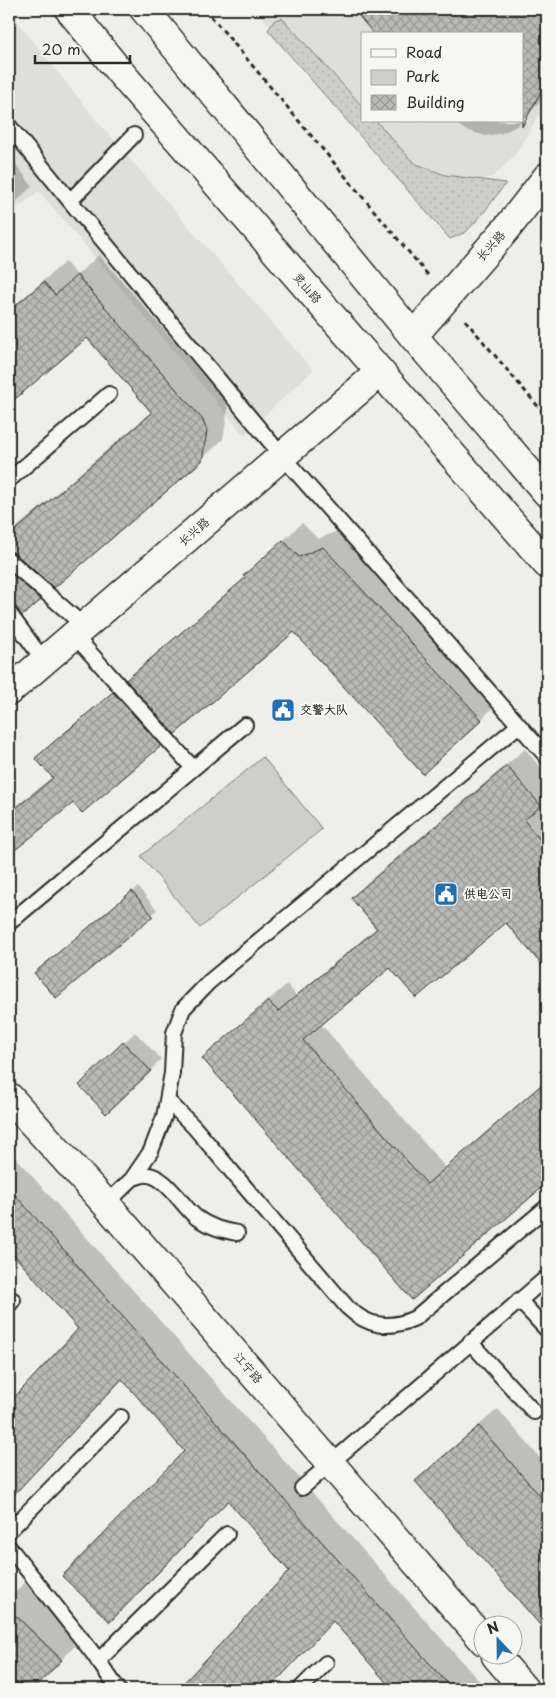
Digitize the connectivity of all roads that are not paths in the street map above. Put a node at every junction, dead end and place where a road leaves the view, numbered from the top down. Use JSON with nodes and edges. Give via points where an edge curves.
{"nodes":[{"id":1,"x":69,"y":9,"type":"edge"},
{"id":2,"x":144,"y":9,"type":"edge"},
{"id":3,"x":9,"y":126,"type":"edge"},
{"id":4,"x":134,"y":135,"type":"dead end"},
{"id":5,"x":547,"y":178,"type":"edge"},
{"id":6,"x":70,"y":201,"type":"junction"},
{"id":7,"x":413,"y":336,"type":"junction"},
{"id":8,"x":380,"y":372,"type":"junction"},
{"id":9,"x":109,"y":394,"type":"dead end"},
{"id":10,"x":282,"y":456,"type":"junction"},
{"id":11,"x":9,"y":480,"type":"edge"},
{"id":12,"x":547,"y":493,"type":"edge"},
{"id":13,"x":9,"y":560,"type":"edge"},
{"id":14,"x":547,"y":564,"type":"edge"},
{"id":15,"x":9,"y":613,"type":"edge"},
{"id":16,"x":79,"y":630,"type":"junction"},
{"id":17,"x":44,"y":661,"type":"junction"},
{"id":18,"x":9,"y":691,"type":"edge"},
{"id":19,"x":245,"y":725,"type":"dead end"},
{"id":20,"x":519,"y":725,"type":"junction"},
{"id":21,"x":547,"y":757,"type":"edge"},
{"id":22,"x":193,"y":768,"type":"junction"},
{"id":23,"x":9,"y":923,"type":"edge"},
{"id":24,"x":9,"y":1097,"type":"edge"},
{"id":25,"x":167,"y":1100,"type":"junction"},
{"id":26,"x":132,"y":1178,"type":"junction"},
{"id":27,"x":106,"y":1204,"type":"junction"},
{"id":28,"x":547,"y":1207,"type":"edge"},
{"id":29,"x":237,"y":1233,"type":"dead end"},
{"id":30,"x":547,"y":1276,"type":"edge"},
{"id":31,"x":519,"y":1300,"type":"junction"},
{"id":32,"x":547,"y":1330,"type":"edge"},
{"id":33,"x":470,"y":1342,"type":"junction"},
{"id":34,"x":534,"y":1412,"type":"dead end"},
{"id":35,"x":122,"y":1417,"type":"dead end"},
{"id":36,"x":330,"y":1463,"type":"junction"},
{"id":37,"x":302,"y":1488,"type":"dead end"},
{"id":38,"x":9,"y":1531,"type":"edge"},
{"id":39,"x":227,"y":1534,"type":"dead end"},
{"id":40,"x":9,"y":1547,"type":"edge"},
{"id":41,"x":474,"y":1629,"type":"edge"},
{"id":42,"x":98,"y":1661,"type":"junction"},
{"id":43,"x":326,"y":1663,"type":"dead end"},
{"id":44,"x":504,"y":1666,"type":"edge"},
{"id":45,"x":118,"y":1689,"type":"edge"},
{"id":46,"x":300,"y":1689,"type":"edge"},
{"id":47,"x":524,"y":1689,"type":"edge"}],
"edges":[{"from":1,"to":8,"type":"main road","name":"灵山路","via":[[118,71]]},
{"from":2,"to":7,"type":"main road"},
{"from":3,"to":6,"type":"lane"},
{"from":4,"to":6,"type":"lane"},
{"from":5,"to":7,"type":"main road","name":"长兴路"},
{"from":6,"to":10,"type":"lane"},
{"from":7,"to":12,"type":"main road"},
{"from":8,"to":10,"type":"main road","name":"长兴路"},
{"from":8,"to":14,"type":"main road","name":"灵山路"},
{"from":9,"to":11,"type":"lane"},
{"from":10,"to":16,"type":"main road","name":"长兴路"},
{"from":10,"to":20,"type":"lane"},
{"from":13,"to":16,"type":"lane"},
{"from":15,"to":17,"type":"lane"},
{"from":16,"to":17,"type":"main road","name":"长兴路"},
{"from":16,"to":22,"type":"lane"},
{"from":17,"to":18,"type":"main road","name":"长兴路"},
{"from":19,"to":22,"type":"lane"},
{"from":20,"to":21,"type":"lane"},
{"from":20,"to":25,"type":"lane","via":[[209,982],[183,1009],[174,1033]]},
{"from":22,"to":23,"type":"lane"},
{"from":24,"to":27,"type":"main road","name":"江宁路"},
{"from":25,"to":26,"type":"lane","via":[[164,1118],[151,1151]]},
{"from":25,"to":28,"type":"lane","via":[[194,1127],[347,1307],[370,1323],[393,1326],[415,1318]]},
{"from":26,"to":27,"type":"lane"},
{"from":26,"to":29,"type":"lane","via":[[153,1176],[174,1192],[195,1216],[217,1229]]},
{"from":27,"to":36,"type":"main road","name":"江宁路"},
{"from":30,"to":31,"type":"lane"},
{"from":31,"to":32,"type":"lane"},
{"from":31,"to":33,"type":"lane"},
{"from":33,"to":34,"type":"lane"},
{"from":33,"to":36,"type":"lane"},
{"from":35,"to":38,"type":"lane"},
{"from":36,"to":37,"type":"lane"},
{"from":36,"to":41,"type":"main road","name":"江宁路"},
{"from":39,"to":42,"type":"lane"},
{"from":40,"to":42,"type":"lane"},
{"from":42,"to":45,"type":"lane"},
{"from":43,"to":46,"type":"lane"},
{"from":44,"to":47,"type":"main road"}]}
